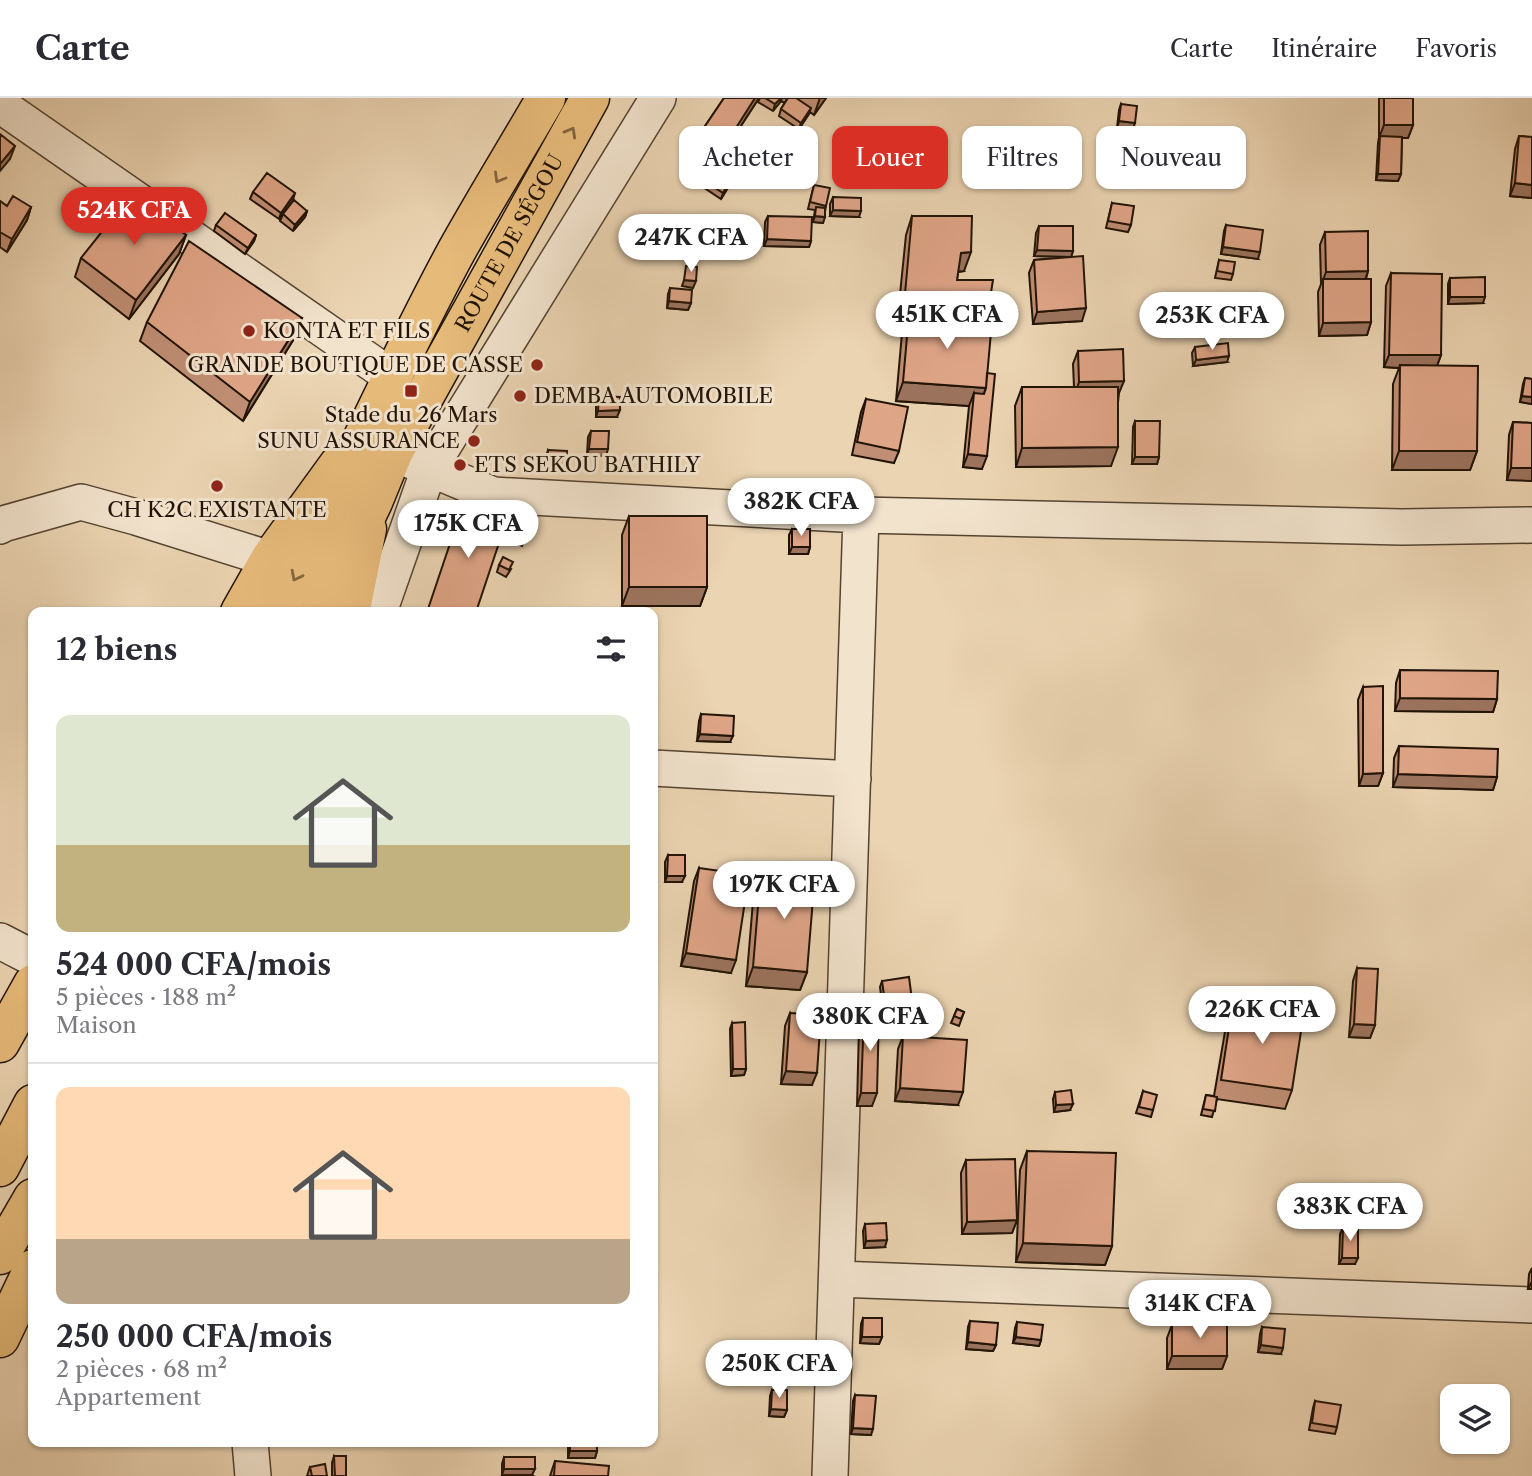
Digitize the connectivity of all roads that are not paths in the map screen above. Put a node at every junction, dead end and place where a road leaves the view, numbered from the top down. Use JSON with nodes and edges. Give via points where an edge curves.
{"nodes":[{"id":1,"x":546,"y":98,"type":"edge"},
{"id":2,"x":590,"y":98,"type":"edge"},
{"id":3,"x":658,"y":98,"type":"edge"},
{"id":4,"x":0,"y":105,"type":"edge"},
{"id":5,"x":392,"y":377,"type":"junction"},
{"id":6,"x":370,"y":423,"type":"junction"},
{"id":7,"x":393,"y":453,"type":"junction"},
{"id":8,"x":429,"y":469,"type":"junction"},
{"id":9,"x":373,"y":502,"type":"junction"},
{"id":10,"x":861,"y":515,"type":"junction"},
{"id":11,"x":1532,"y":525,"type":"edge"},
{"id":12,"x":0,"y":526,"type":"edge"},
{"id":13,"x":330,"y":550,"type":"junction"},
{"id":14,"x":270,"y":559,"type":"junction"},
{"id":15,"x":243,"y":607,"type":"edge"},
{"id":16,"x":282,"y":607,"type":"edge"},
{"id":17,"x":321,"y":607,"type":"edge"},
{"id":18,"x":351,"y":607,"type":"edge"},
{"id":19,"x":381,"y":607,"type":"edge"},
{"id":20,"x":658,"y":768,"type":"edge"},
{"id":21,"x":853,"y":779,"type":"junction"},
{"id":22,"x":0,"y":941,"type":"edge"},
{"id":23,"x":28,"y":955,"type":"edge"},
{"id":24,"x":28,"y":993,"type":"edge"},
{"id":25,"x":0,"y":1043,"type":"edge"},
{"id":26,"x":28,"y":1114,"type":"edge"},
{"id":27,"x":0,"y":1167,"type":"edge"},
{"id":28,"x":28,"y":1207,"type":"edge"},
{"id":29,"x":0,"y":1255,"type":"edge"},
{"id":30,"x":28,"y":1275,"type":"edge"},
{"id":31,"x":28,"y":1279,"type":"edge"},
{"id":32,"x":837,"y":1279,"type":"junction"},
{"id":33,"x":1532,"y":1306,"type":"edge"},
{"id":34,"x":0,"y":1311,"type":"edge"},
{"id":35,"x":0,"y":1338,"type":"edge"},
{"id":36,"x":250,"y":1447,"type":"edge"},
{"id":37,"x":253,"y":1476,"type":"edge"},
{"id":38,"x":830,"y":1476,"type":"edge"}],
"edges":[{"from":1,"to":5,"type":"main road","name":"ROUTE DE SÉGOU","one_way":true,"via":[[458,249]]},
{"from":7,"to":2,"type":"main road","name":"ROUTE DE SÉGOU","one_way":true},
{"from":3,"to":8,"type":"street"},
{"from":4,"to":5,"type":"street"},
{"from":5,"to":6,"type":"main road","name":"ROUTE DE SÉGOU"},
{"from":6,"to":13,"type":"main road","name":"ROUTE DE SÉGOU"},
{"from":6,"to":14,"type":"main road","name":"ROUTE DE SÉGOU"},
{"from":7,"to":8,"type":"street"},
{"from":7,"to":9,"type":"main road","name":"ROUTE DE SÉGOU"},
{"from":8,"to":10,"type":"street","via":[[493,495]]},
{"from":8,"to":19,"type":"street"},
{"from":9,"to":13,"type":"main road","name":"ROUTE DE SÉGOU"},
{"from":9,"to":18,"type":"main road","name":"ROUTE DE SÉGOU"},
{"from":10,"to":11,"type":"street","via":[[1402,527]]},
{"from":10,"to":21,"type":"street"},
{"from":12,"to":14,"type":"street","via":[[81,502]]},
{"from":13,"to":16,"type":"main road","name":"ROUTE DE SÉGOU","one_way":true},
{"from":13,"to":17,"type":"main road","name":"ROUTE DE SÉGOU"},
{"from":14,"to":15,"type":"main road","name":"ROUTE DE SÉGOU"},
{"from":20,"to":21,"type":"street"},
{"from":21,"to":32,"type":"street"},
{"from":22,"to":23,"type":"street"},
{"from":24,"to":25,"type":"main road"},
{"from":26,"to":27,"type":"main road"},
{"from":28,"to":29,"type":"main road"},
{"from":30,"to":34,"type":"main road"},
{"from":31,"to":35,"type":"main road"},
{"from":32,"to":33,"type":"street"},
{"from":32,"to":38,"type":"street"},
{"from":36,"to":37,"type":"street"}]}
